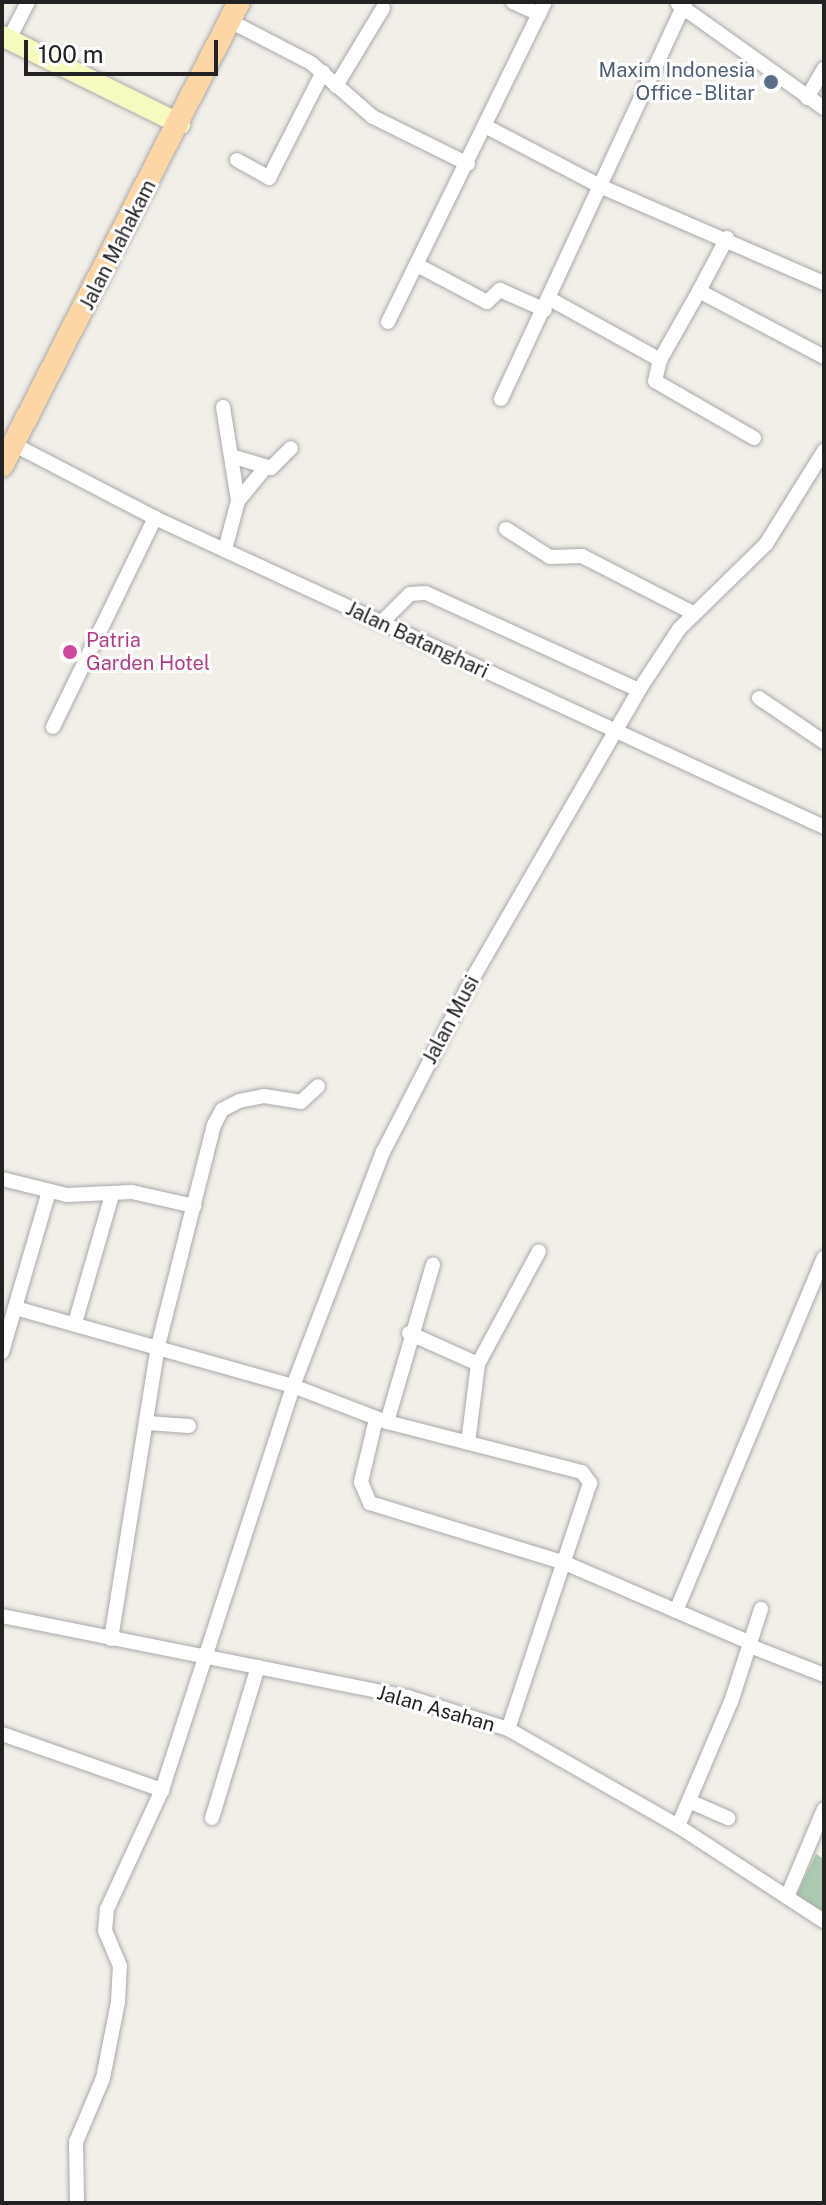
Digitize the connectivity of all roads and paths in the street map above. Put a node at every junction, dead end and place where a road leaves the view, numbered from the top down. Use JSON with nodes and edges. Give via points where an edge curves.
{"nodes":[{"id":1,"x":28,"y":2,"type":"edge"},
{"id":2,"x":513,"y":2,"type":"edge"},
{"id":3,"x":681,"y":4,"type":"edge"},
{"id":4,"x":383,"y":8,"type":"dead end"},
{"id":5,"x":542,"y":8,"type":"edge"},
{"id":6,"x":235,"y":11,"type":"edge"},
{"id":7,"x":5,"y":38,"type":"edge"},
{"id":8,"x":824,"y":69,"type":"edge"},
{"id":9,"x":323,"y":72,"type":"junction"},
{"id":10,"x":336,"y":86,"type":"junction"},
{"id":11,"x":807,"y":98,"type":"junction"},
{"id":12,"x":824,"y":108,"type":"edge"},
{"id":13,"x":180,"y":124,"type":"junction"},
{"id":14,"x":487,"y":127,"type":"junction"},
{"id":15,"x":237,"y":160,"type":"dead end"},
{"id":16,"x":468,"y":164,"type":"junction"},
{"id":17,"x":602,"y":187,"type":"junction"},
{"id":18,"x":727,"y":238,"type":"junction"},
{"id":19,"x":419,"y":266,"type":"junction"},
{"id":20,"x":824,"y":283,"type":"edge"},
{"id":21,"x":699,"y":291,"type":"junction"},
{"id":22,"x":547,"y":304,"type":"junction"},
{"id":23,"x":388,"y":322,"type":"dead end"},
{"id":24,"x":824,"y":357,"type":"edge"},
{"id":25,"x":660,"y":360,"type":"junction"},
{"id":26,"x":501,"y":399,"type":"dead end"},
{"id":27,"x":223,"y":407,"type":"dead end"},
{"id":28,"x":754,"y":438,"type":"dead end"},
{"id":29,"x":291,"y":448,"type":"dead end"},
{"id":30,"x":824,"y":451,"type":"edge"},
{"id":31,"x":231,"y":456,"type":"junction"},
{"id":32,"x":6,"y":458,"type":"edge"},
{"id":33,"x":265,"y":468,"type":"junction"},
{"id":34,"x":819,"y":470,"type":"edge"},
{"id":35,"x":238,"y":501,"type":"junction"},
{"id":36,"x":155,"y":518,"type":"junction"},
{"id":37,"x":506,"y":529,"type":"dead end"},
{"id":38,"x":225,"y":550,"type":"junction"},
{"id":39,"x":693,"y":613,"type":"junction"},
{"id":40,"x":381,"y":623,"type":"junction"},
{"id":41,"x":639,"y":690,"type":"junction"},
{"id":42,"x":759,"y":698,"type":"dead end"},
{"id":43,"x":53,"y":727,"type":"dead end"},
{"id":44,"x":615,"y":732,"type":"junction"},
{"id":45,"x":824,"y":742,"type":"edge"},
{"id":46,"x":824,"y":827,"type":"edge"},
{"id":47,"x":318,"y":1086,"type":"dead end"},
{"id":48,"x":2,"y":1179,"type":"edge"},
{"id":49,"x":49,"y":1191,"type":"junction"},
{"id":50,"x":112,"y":1195,"type":"junction"},
{"id":51,"x":194,"y":1206,"type":"junction"},
{"id":52,"x":539,"y":1251,"type":"dead end"},
{"id":53,"x":824,"y":1258,"type":"edge"},
{"id":54,"x":433,"y":1265,"type":"dead end"},
{"id":55,"x":15,"y":1308,"type":"junction"},
{"id":56,"x":75,"y":1323,"type":"junction"},
{"id":57,"x":409,"y":1333,"type":"junction"},
{"id":58,"x":158,"y":1346,"type":"junction"},
{"id":59,"x":2,"y":1352,"type":"edge"},
{"id":60,"x":478,"y":1364,"type":"junction"},
{"id":61,"x":293,"y":1386,"type":"junction"},
{"id":62,"x":381,"y":1421,"type":"junction"},
{"id":63,"x":148,"y":1423,"type":"junction"},
{"id":64,"x":189,"y":1426,"type":"dead end"},
{"id":65,"x":468,"y":1443,"type":"junction"},
{"id":66,"x":565,"y":1563,"type":"junction"},
{"id":67,"x":761,"y":1609,"type":"dead end"},
{"id":68,"x":676,"y":1611,"type":"junction"},
{"id":69,"x":2,"y":1618,"type":"edge"},
{"id":70,"x":111,"y":1639,"type":"junction"},
{"id":71,"x":750,"y":1645,"type":"junction"},
{"id":72,"x":209,"y":1658,"type":"junction"},
{"id":73,"x":258,"y":1667,"type":"junction"},
{"id":74,"x":824,"y":1675,"type":"edge"},
{"id":75,"x":508,"y":1729,"type":"junction"},
{"id":76,"x":2,"y":1734,"type":"edge"},
{"id":77,"x":162,"y":1790,"type":"junction"},
{"id":78,"x":689,"y":1801,"type":"junction"},
{"id":79,"x":824,"y":1809,"type":"edge"},
{"id":80,"x":212,"y":1818,"type":"dead end"},
{"id":81,"x":728,"y":1818,"type":"dead end"},
{"id":82,"x":678,"y":1826,"type":"junction"},
{"id":83,"x":787,"y":1897,"type":"junction"},
{"id":84,"x":824,"y":1921,"type":"edge"},
{"id":85,"x":77,"y":2203,"type":"edge"}],
"edges":[{"from":1,"to":7,"type":"street"},
{"from":2,"to":5,"type":"street"},
{"from":3,"to":11,"type":"street"},
{"from":3,"to":17,"type":"street"},
{"from":4,"to":10,"type":"street"},
{"from":5,"to":14,"type":"street"},
{"from":6,"to":9,"type":"street"},
{"from":6,"to":13,"type":"main road","name":"Jalan Mahakam"},
{"from":7,"to":13,"type":"street"},
{"from":8,"to":11,"type":"street"},
{"from":9,"to":10,"type":"street"},
{"from":9,"to":15,"type":"street","via":[[269,178]]},
{"from":10,"to":16,"type":"street","via":[[373,117]]},
{"from":11,"to":12,"type":"street"},
{"from":13,"to":32,"type":"main road","name":"Jalan Mahakam"},
{"from":14,"to":16,"type":"street"},
{"from":14,"to":17,"type":"street"},
{"from":16,"to":19,"type":"street"},
{"from":17,"to":18,"type":"street"},
{"from":17,"to":22,"type":"street"},
{"from":18,"to":20,"type":"street"},
{"from":18,"to":21,"type":"street"},
{"from":19,"to":22,"type":"street","via":[[487,302],[500,290]]},
{"from":19,"to":23,"type":"street"},
{"from":21,"to":24,"type":"street"},
{"from":21,"to":25,"type":"street"},
{"from":22,"to":25,"type":"street"},
{"from":22,"to":26,"type":"street"},
{"from":25,"to":28,"type":"street","via":[[654,375],[660,389]]},
{"from":27,"to":31,"type":"street"},
{"from":29,"to":33,"type":"street","via":[[280,463]]},
{"from":30,"to":34,"type":"street","name":"Jalan Musi"},
{"from":31,"to":33,"type":"street"},
{"from":31,"to":35,"type":"street"},
{"from":32,"to":36,"type":"street","name":"Jalan Batanghari"},
{"from":33,"to":35,"type":"street"},
{"from":34,"to":39,"type":"street","name":"Jalan Musi","via":[[766,544]]},
{"from":35,"to":38,"type":"street"},
{"from":36,"to":38,"type":"street","name":"Jalan Batanghari"},
{"from":36,"to":43,"type":"street"},
{"from":37,"to":39,"type":"street","via":[[550,557],[582,556]]},
{"from":38,"to":40,"type":"street","name":"Jalan Batanghari"},
{"from":39,"to":41,"type":"street","name":"Jalan Musi"},
{"from":40,"to":41,"type":"street","via":[[410,594],[426,593]]},
{"from":40,"to":44,"type":"street","name":"Jalan Batanghari"},
{"from":41,"to":44,"type":"street","name":"Jalan Musi"},
{"from":42,"to":45,"type":"street"},
{"from":44,"to":46,"type":"street","name":"Jalan Batanghari"},
{"from":44,"to":61,"type":"street","name":"Jalan Musi","via":[[468,988],[383,1152]]},
{"from":47,"to":51,"type":"street","via":[[301,1102],[256,1096],[222,1110]]},
{"from":48,"to":49,"type":"street"},
{"from":49,"to":50,"type":"street"},
{"from":49,"to":55,"type":"street"},
{"from":50,"to":51,"type":"street","via":[[132,1192]]},
{"from":50,"to":56,"type":"street"},
{"from":51,"to":58,"type":"street"},
{"from":52,"to":60,"type":"street"},
{"from":53,"to":68,"type":"street"},
{"from":54,"to":57,"type":"street"},
{"from":55,"to":56,"type":"street"},
{"from":55,"to":59,"type":"street"},
{"from":56,"to":58,"type":"street"},
{"from":57,"to":60,"type":"street"},
{"from":57,"to":62,"type":"street"},
{"from":58,"to":61,"type":"street"},
{"from":58,"to":63,"type":"street"},
{"from":60,"to":65,"type":"street"},
{"from":61,"to":62,"type":"street"},
{"from":61,"to":72,"type":"street","name":"Jalan Musi"},
{"from":62,"to":65,"type":"street"},
{"from":62,"to":66,"type":"street","via":[[361,1482],[370,1503]]},
{"from":63,"to":64,"type":"street"},
{"from":63,"to":70,"type":"street"},
{"from":65,"to":66,"type":"street","via":[[589,1478]]},
{"from":66,"to":68,"type":"street"},
{"from":66,"to":75,"type":"street"},
{"from":67,"to":71,"type":"street"},
{"from":68,"to":71,"type":"street"},
{"from":69,"to":70,"type":"street","name":"Jalan Asahan"},
{"from":70,"to":72,"type":"street","name":"Jalan Asahan"},
{"from":71,"to":74,"type":"street"},
{"from":71,"to":78,"type":"street"},
{"from":72,"to":73,"type":"street","name":"Jalan Asahan"},
{"from":72,"to":77,"type":"street","name":"Jalan Musi"},
{"from":73,"to":75,"type":"street","name":"Jalan Asahan","via":[[408,1697]]},
{"from":73,"to":80,"type":"street"},
{"from":75,"to":82,"type":"street","name":"Jalan Asahan"},
{"from":76,"to":77,"type":"street"},
{"from":77,"to":85,"type":"street","name":"Jalan Musi","via":[[104,1926],[117,1951],[118,2002],[103,2078],[76,2142]]},
{"from":78,"to":81,"type":"street"},
{"from":78,"to":82,"type":"street"},
{"from":79,"to":83,"type":"street"},
{"from":82,"to":83,"type":"street","name":"Jalan Asahan"},
{"from":83,"to":84,"type":"street","name":"Jalan Asahan"}]}
